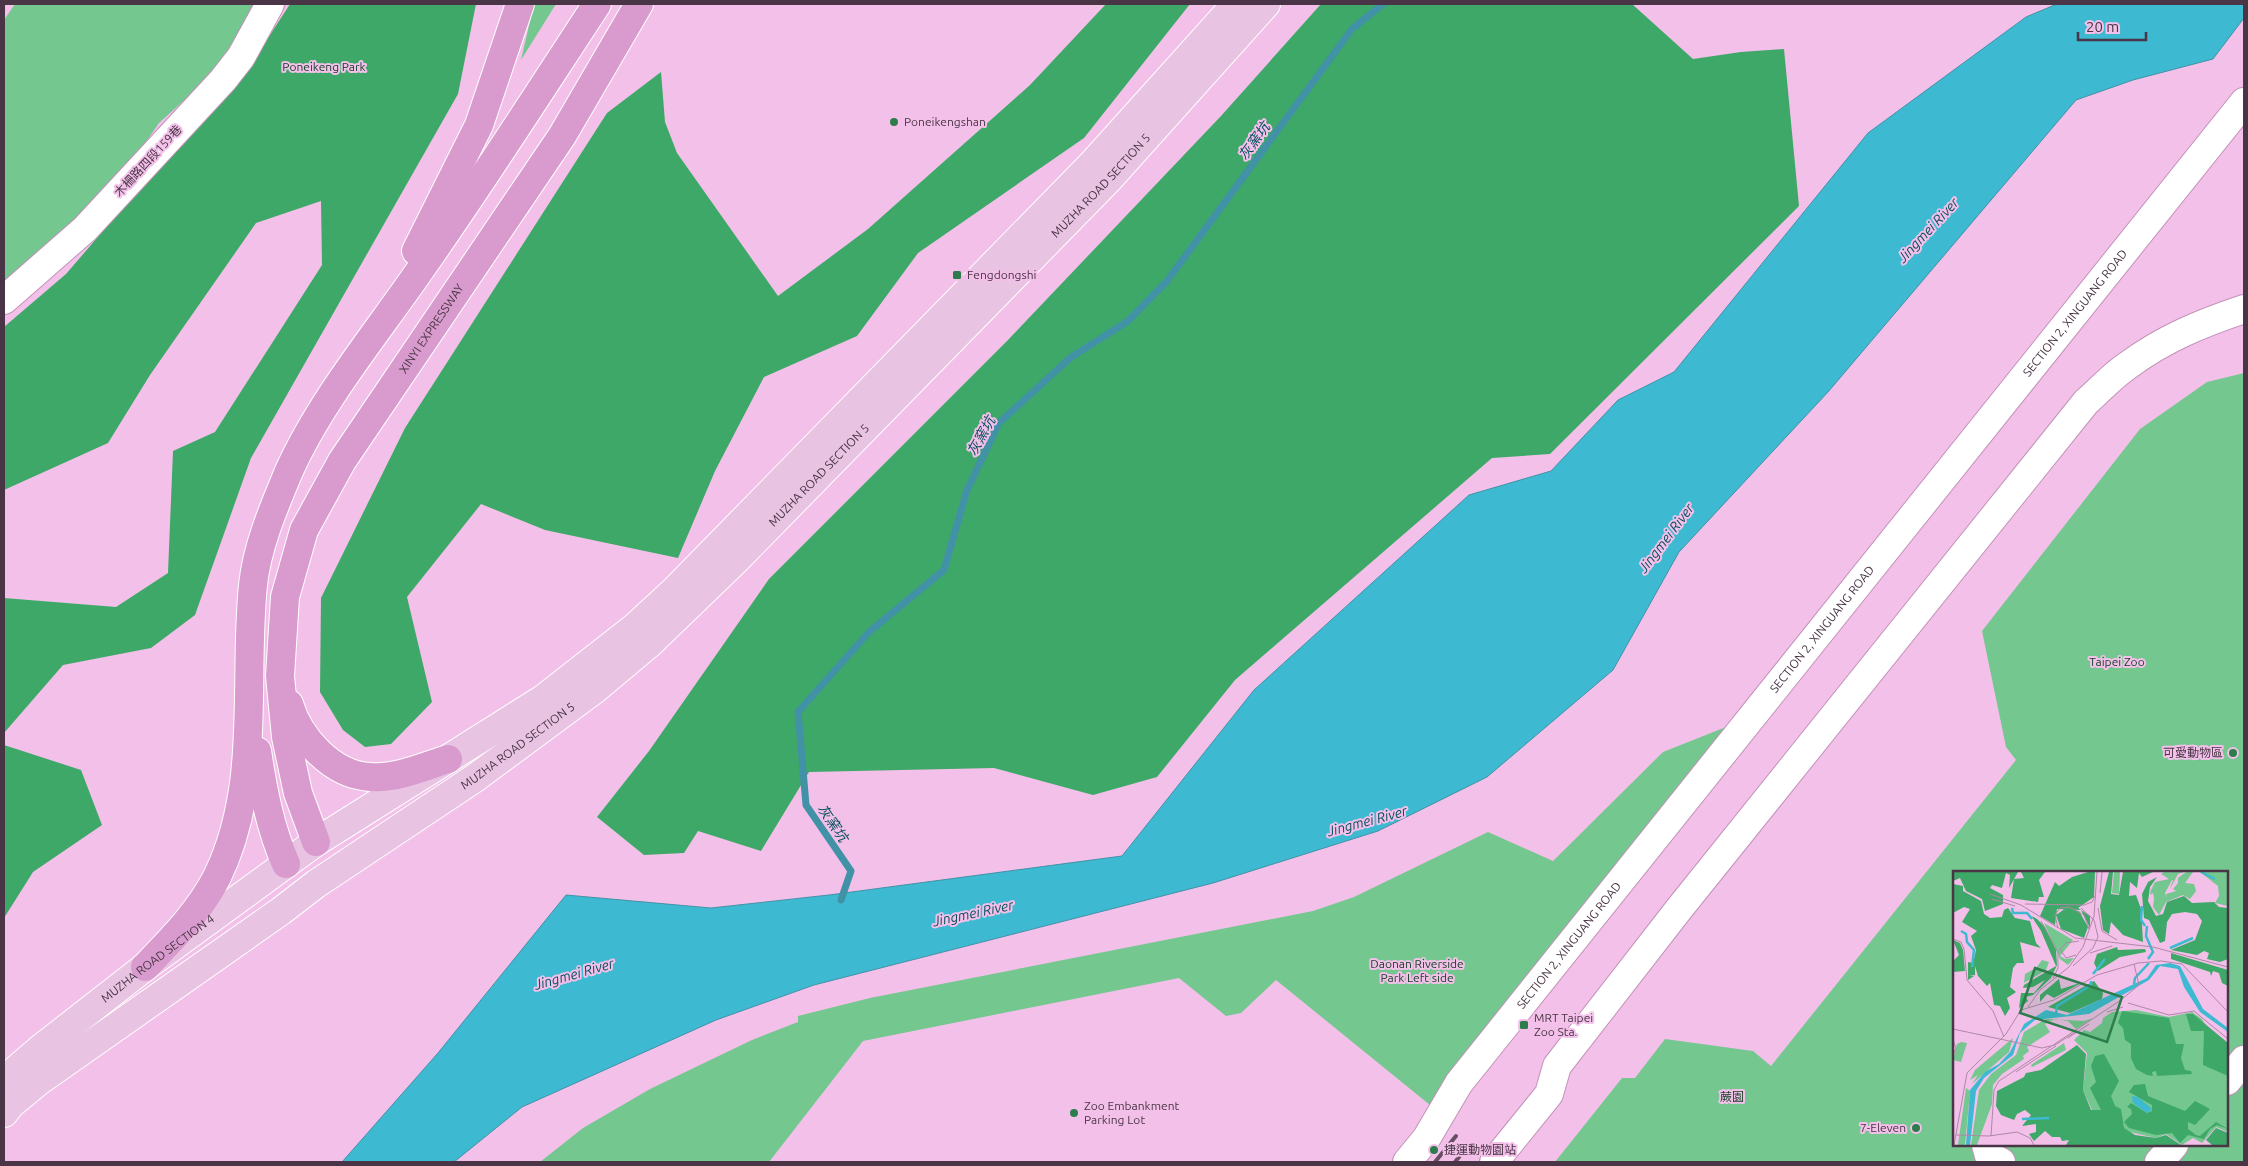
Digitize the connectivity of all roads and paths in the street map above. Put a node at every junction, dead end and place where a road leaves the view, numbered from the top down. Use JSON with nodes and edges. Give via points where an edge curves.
{"nodes":[{"id":1,"x":270,"y":4,"type":"edge"},
{"id":2,"x":520,"y":4,"type":"edge"},
{"id":3,"x":597,"y":4,"type":"edge"},
{"id":4,"x":639,"y":4,"type":"edge"},
{"id":5,"x":1236,"y":4,"type":"edge"},
{"id":6,"x":1266,"y":4,"type":"edge"},
{"id":7,"x":2244,"y":102,"type":"edge"},
{"id":8,"x":4,"y":300,"type":"edge"},
{"id":9,"x":2244,"y":309,"type":"edge"},
{"id":10,"x":376,"y":334,"type":"junction"},
{"id":11,"x":250,"y":675,"type":"junction"},
{"id":12,"x":280,"y":676,"type":"junction"},
{"id":13,"x":448,"y":759,"type":"junction"},
{"id":14,"x":316,"y":842,"type":"junction"},
{"id":15,"x":286,"y":864,"type":"junction"},
{"id":16,"x":316,"y":884,"type":"junction"},
{"id":17,"x":145,"y":967,"type":"junction"},
{"id":18,"x":2244,"y":1060,"type":"edge"},
{"id":19,"x":4,"y":1080,"type":"edge"},
{"id":20,"x":2228,"y":1080,"type":"edge"},
{"id":21,"x":4,"y":1113,"type":"edge"},
{"id":22,"x":1986,"y":1146,"type":"edge"},
{"id":23,"x":2173,"y":1146,"type":"edge"},
{"id":24,"x":1407,"y":1162,"type":"edge"},
{"id":25,"x":1494,"y":1162,"type":"edge"},
{"id":26,"x":2001,"y":1162,"type":"edge"},
{"id":27,"x":2159,"y":1162,"type":"edge"}],
"edges":[{"from":1,"to":8,"type":"street","name":"木柵路四段159巷","via":[[241,56],[223,80],[86,229]]},
{"from":2,"to":10,"type":"highway","via":[[479,124]]},
{"from":3,"to":10,"type":"highway"},
{"from":4,"to":12,"type":"highway","name":"XINYI EXPRESSWAY","via":[[562,136],[342,461],[304,530],[285,598]]},
{"from":5,"to":13,"type":"main road","name":"MUZHA ROAD SECTION 5","via":[[1092,164],[675,590],[565,683]]},
{"from":6,"to":16,"type":"main road","name":"MUZHA ROAD SECTION 5","via":[[1109,179],[657,637],[594,690],[475,778]]},
{"from":7,"to":24,"type":"street","name":"SECTION 2, XINGUANG ROAD","via":[[1459,1083],[1426,1139]]},
{"from":9,"to":25,"type":"street","via":[[2204,322],[2164,341],[2126,366],[2086,402],[1679,909],[1557,1066],[1549,1094]]},
{"from":10,"to":11,"type":"highway","via":[[327,404],[291,468],[267,524],[253,584]]},
{"from":11,"to":15,"type":"highway","via":[[263,786],[277,843]]},
{"from":11,"to":17,"type":"highway","via":[[249,744],[235,831],[217,877],[201,903]]},
{"from":12,"to":13,"type":"highway","via":[[291,712],[308,741],[326,759],[348,772],[370,777],[400,774]]},
{"from":12,"to":14,"type":"highway","via":[[286,737],[298,793]]},
{"from":13,"to":14,"type":"main road","name":"MUZHA ROAD SECTION 5"},
{"from":14,"to":15,"type":"main road","name":"MUZHA ROAD SECTION 4"},
{"from":14,"to":16,"type":"main road"},
{"from":15,"to":16,"type":"main road"},
{"from":15,"to":17,"type":"main road","name":"MUZHA ROAD SECTION 4"},
{"from":16,"to":21,"type":"main road","via":[[39,1081]]},
{"from":17,"to":19,"type":"main road","name":"MUZHA ROAD SECTION 4"},
{"from":18,"to":20,"type":"street"},
{"from":22,"to":26,"type":"street","via":[[1989,1156]]},
{"from":23,"to":27,"type":"street"}]}
